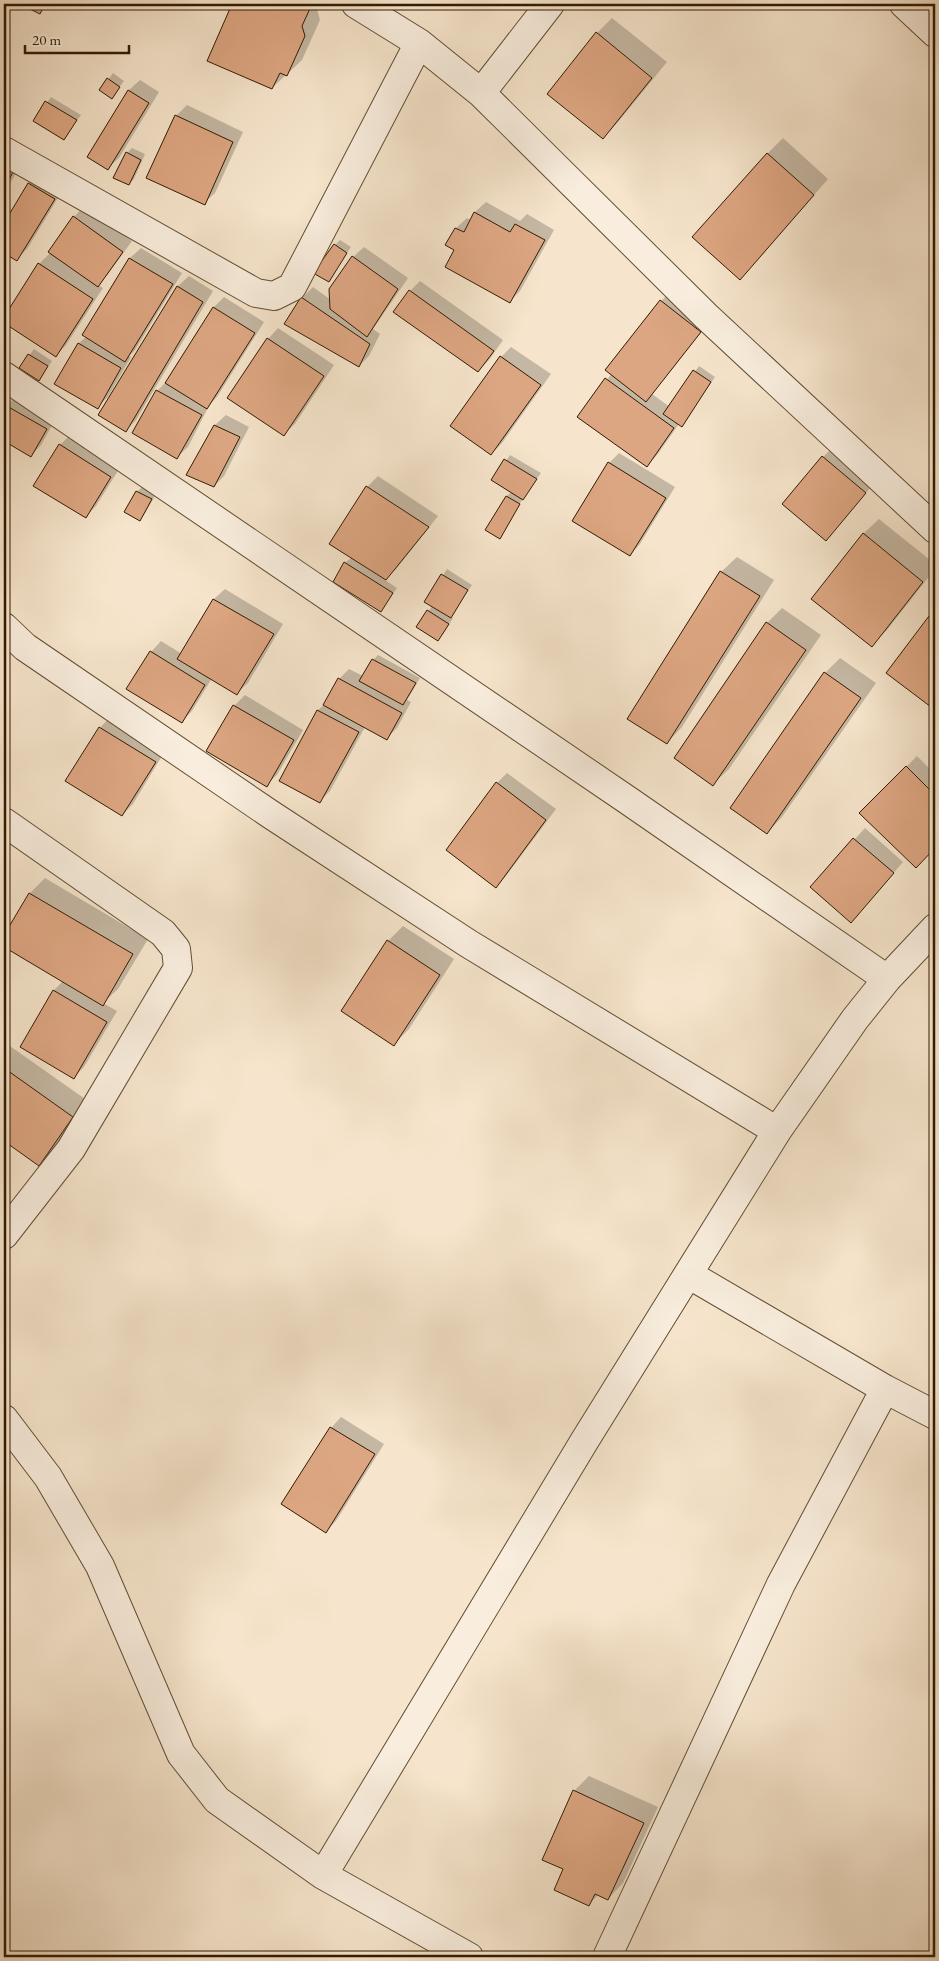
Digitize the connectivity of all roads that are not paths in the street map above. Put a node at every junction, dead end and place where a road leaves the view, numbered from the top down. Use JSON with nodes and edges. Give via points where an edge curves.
{"nodes":[{"id":1,"x":356,"y":4,"type":"edge"},
{"id":2,"x":550,"y":4,"type":"edge"},
{"id":3,"x":904,"y":4,"type":"edge"},
{"id":4,"x":935,"y":33,"type":"edge"},
{"id":5,"x":419,"y":43,"type":"junction"},
{"id":6,"x":481,"y":94,"type":"junction"},
{"id":7,"x":4,"y":151,"type":"edge"},
{"id":8,"x":4,"y":376,"type":"edge"},
{"id":9,"x":935,"y":529,"type":"edge"},
{"id":10,"x":4,"y":627,"type":"edge"},
{"id":11,"x":4,"y":822,"type":"edge"},
{"id":12,"x":935,"y":928,"type":"edge"},
{"id":13,"x":886,"y":979,"type":"junction"},
{"id":14,"x":777,"y":1130,"type":"junction"},
{"id":15,"x":4,"y":1235,"type":"edge"},
{"id":16,"x":688,"y":1274,"type":"junction"},
{"id":17,"x":885,"y":1389,"type":"junction"},
{"id":18,"x":935,"y":1415,"type":"edge"},
{"id":19,"x":4,"y":1419,"type":"edge"},
{"id":20,"x":323,"y":1875,"type":"junction"},
{"id":21,"x":469,"y":1957,"type":"edge"},
{"id":22,"x":607,"y":1957,"type":"edge"}],
"edges":[{"from":1,"to":5,"type":"street"},
{"from":2,"to":6,"type":"street"},
{"from":3,"to":4,"type":"street"},
{"from":5,"to":6,"type":"street"},
{"from":5,"to":7,"type":"street","via":[[292,287],[274,296],[256,293]]},
{"from":6,"to":9,"type":"street","via":[[706,316]]},
{"from":8,"to":13,"type":"street"},
{"from":10,"to":14,"type":"street","via":[[25,647],[221,781],[469,944]]},
{"from":11,"to":15,"type":"street","via":[[163,933],[176,949],[178,968],[71,1149]]},
{"from":12,"to":13,"type":"street"},
{"from":13,"to":14,"type":"street"},
{"from":14,"to":16,"type":"street"},
{"from":16,"to":17,"type":"street"},
{"from":16,"to":20,"type":"street"},
{"from":17,"to":18,"type":"street"},
{"from":17,"to":22,"type":"street","via":[[781,1584]]},
{"from":19,"to":20,"type":"street","via":[[48,1477],[100,1566],[181,1754],[217,1800]]},
{"from":20,"to":21,"type":"street"}]}
